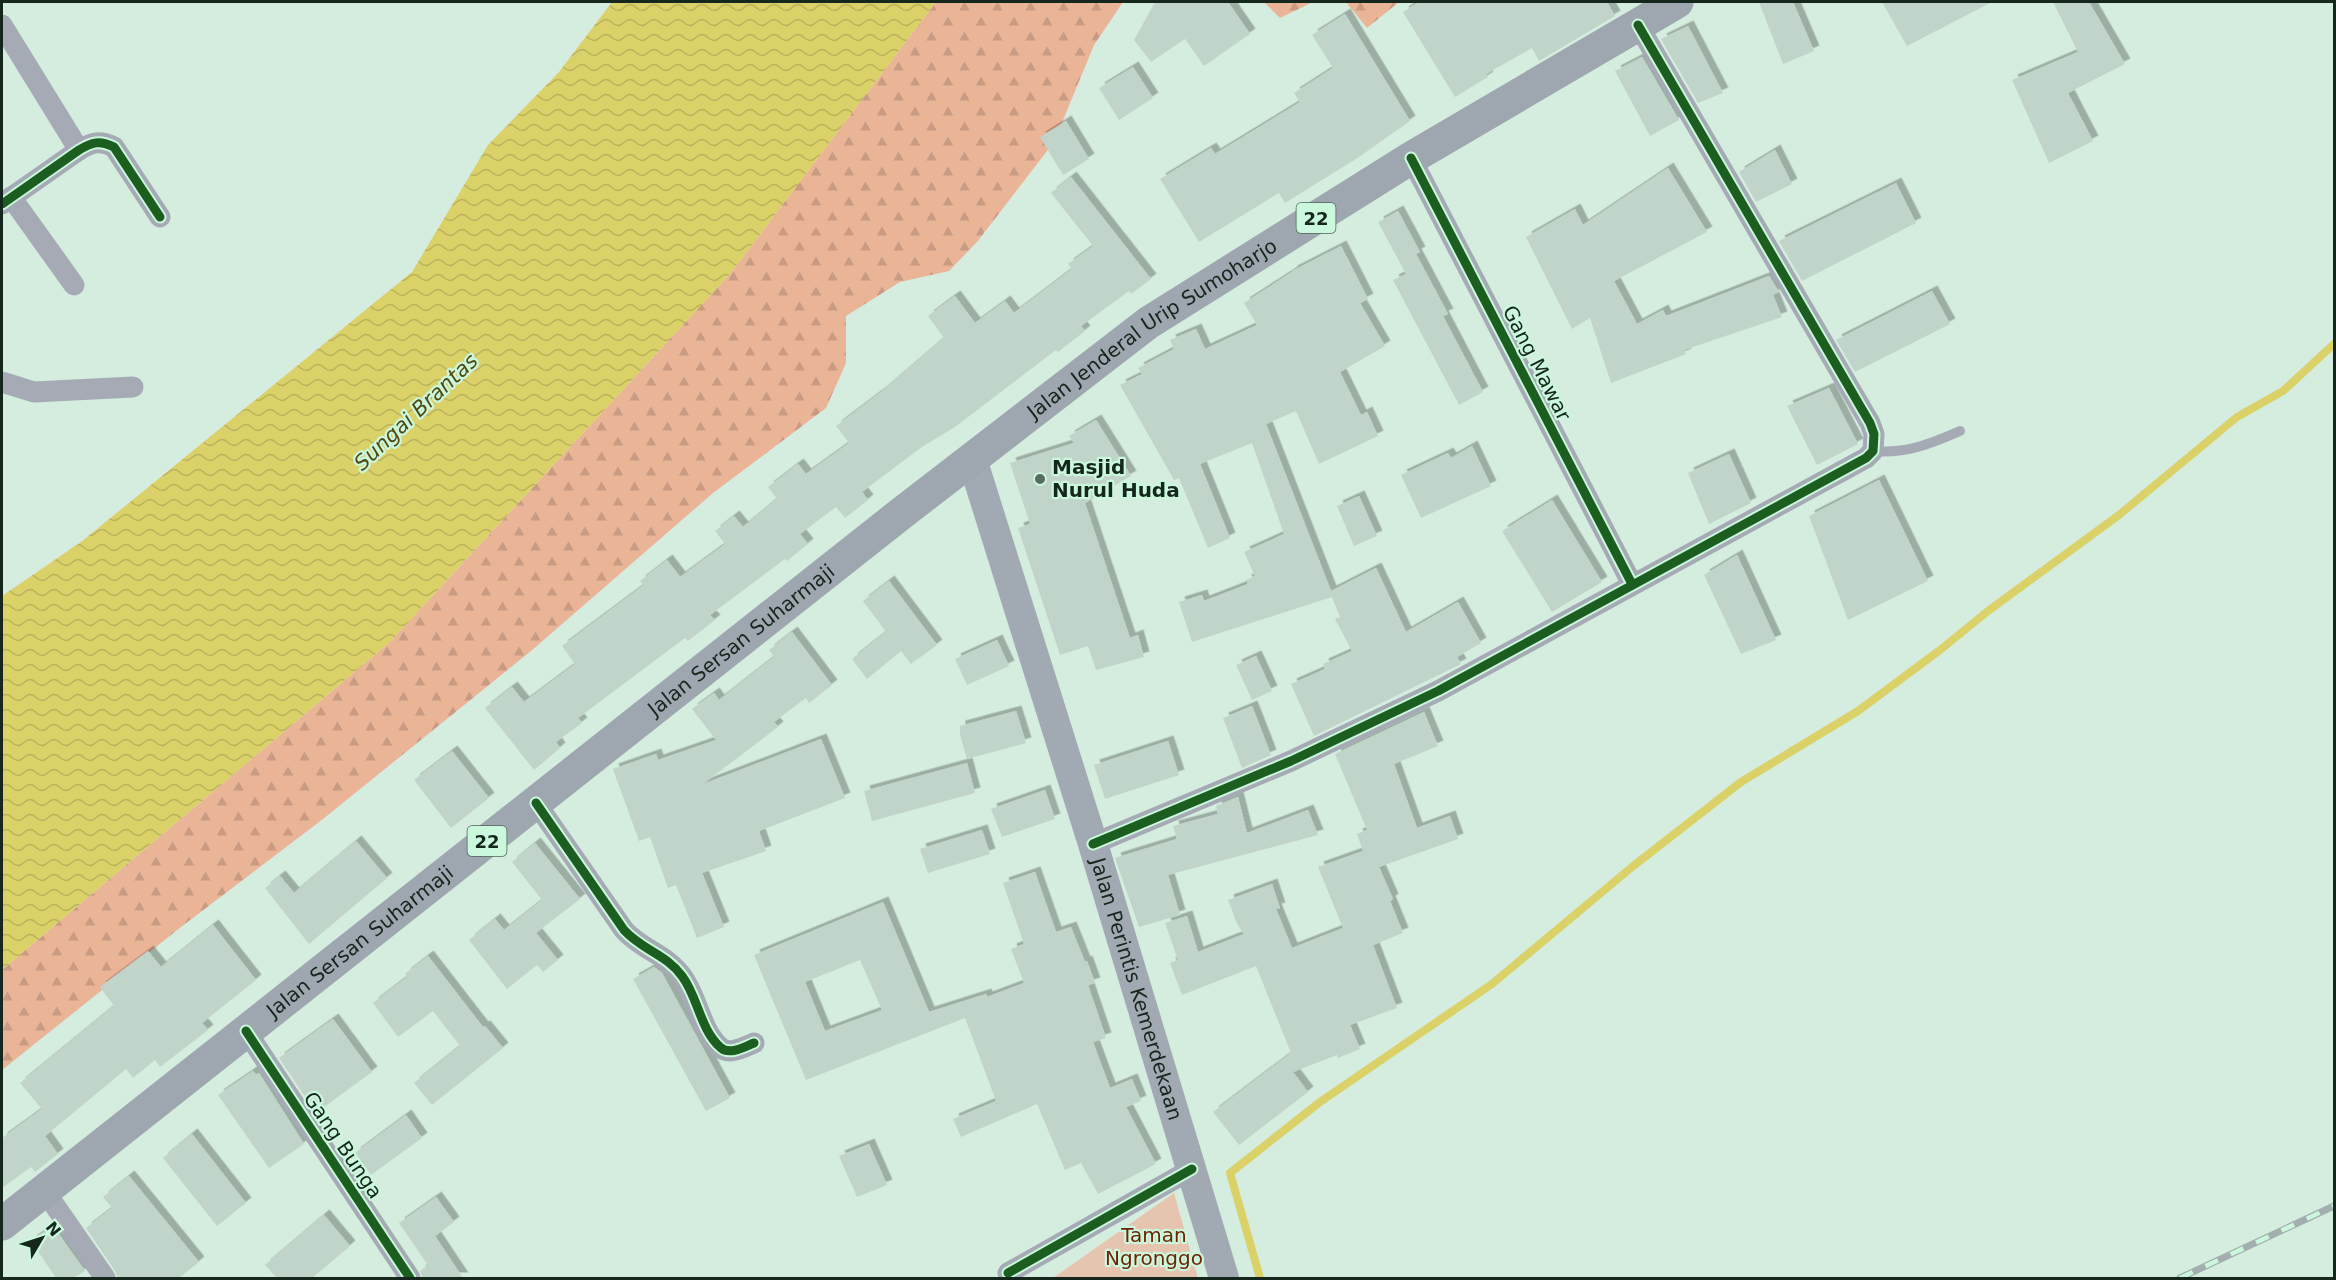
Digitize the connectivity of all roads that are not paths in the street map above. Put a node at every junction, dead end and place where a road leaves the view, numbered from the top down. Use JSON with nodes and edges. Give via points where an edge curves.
{"nodes":[{"id":1,"x":1677,"y":2,"type":"edge"},
{"id":2,"x":2,"y":25,"type":"edge"},
{"id":3,"x":1638,"y":25,"type":"junction"},
{"id":4,"x":79,"y":150,"type":"junction"},
{"id":5,"x":1411,"y":158,"type":"junction"},
{"id":6,"x":6,"y":200,"type":"edge"},
{"id":7,"x":160,"y":217,"type":"dead end"},
{"id":8,"x":74,"y":285,"type":"dead end"},
{"id":9,"x":2,"y":382,"type":"edge"},
{"id":10,"x":133,"y":387,"type":"dead end"},
{"id":11,"x":1960,"y":431,"type":"dead end"},
{"id":12,"x":1873,"y":451,"type":"junction"},
{"id":13,"x":972,"y":459,"type":"junction"},
{"id":14,"x":1632,"y":584,"type":"junction"},
{"id":15,"x":536,"y":802,"type":"junction"},
{"id":16,"x":1092,"y":844,"type":"junction"},
{"id":17,"x":246,"y":1031,"type":"junction"},
{"id":18,"x":754,"y":1043,"type":"dead end"},
{"id":19,"x":1192,"y":1169,"type":"junction"},
{"id":20,"x":44,"y":1190,"type":"junction"},
{"id":21,"x":2,"y":1224,"type":"edge"},
{"id":22,"x":1008,"y":1273,"type":"dead end"},
{"id":23,"x":105,"y":1278,"type":"edge"},
{"id":24,"x":410,"y":1278,"type":"edge"},
{"id":25,"x":1224,"y":1278,"type":"edge"}],
"edges":[{"from":1,"to":3,"type":"highway","name":"Jalan Jenderal Urip Sumoharjo","number":"22"},
{"from":2,"to":4,"type":"street"},
{"from":3,"to":5,"type":"highway","name":"Jalan Jenderal Urip Sumoharjo","number":"22"},
{"from":3,"to":12,"type":"street","via":[[1870,423]]},
{"from":4,"to":6,"type":"street"},
{"from":4,"to":7,"type":"street","via":[[91,143],[103,142],[114,147]]},
{"from":5,"to":13,"type":"highway","name":"Jalan Jenderal Urip Sumoharjo","number":"22","via":[[1148,323]]},
{"from":5,"to":14,"type":"street","name":"Gang Mawar"},
{"from":6,"to":8,"type":"street"},
{"from":9,"to":10,"type":"street","via":[[34,392]]},
{"from":11,"to":12,"type":"lane","via":[[1894,453]]},
{"from":12,"to":14,"type":"street"},
{"from":13,"to":15,"type":"highway","name":"Jalan Sersan Suharmaji","number":"22"},
{"from":13,"to":16,"type":"main road","name":"Jalan Perintis Kemerdekaan"},
{"from":14,"to":16,"type":"street","via":[[1438,692],[1291,761]]},
{"from":15,"to":17,"type":"highway","name":"Jalan Sersan Suharmaji","number":"22"},
{"from":15,"to":18,"type":"street","via":[[624,930],[635,943],[659,954],[683,977],[720,1048],[731,1052]]},
{"from":16,"to":19,"type":"main road","name":"Jalan Perintis Kemerdekaan"},
{"from":17,"to":20,"type":"highway","name":"Jalan Sersan Suharmaji","number":"22"},
{"from":17,"to":24,"type":"street","name":"Gang Bunga"},
{"from":19,"to":22,"type":"street"},
{"from":19,"to":25,"type":"main road","name":"Jalan Perintis Kemerdekaan"},
{"from":20,"to":21,"type":"highway","name":"Jalan Sersan Suharmaji","number":"22"},
{"from":20,"to":23,"type":"street"}]}
